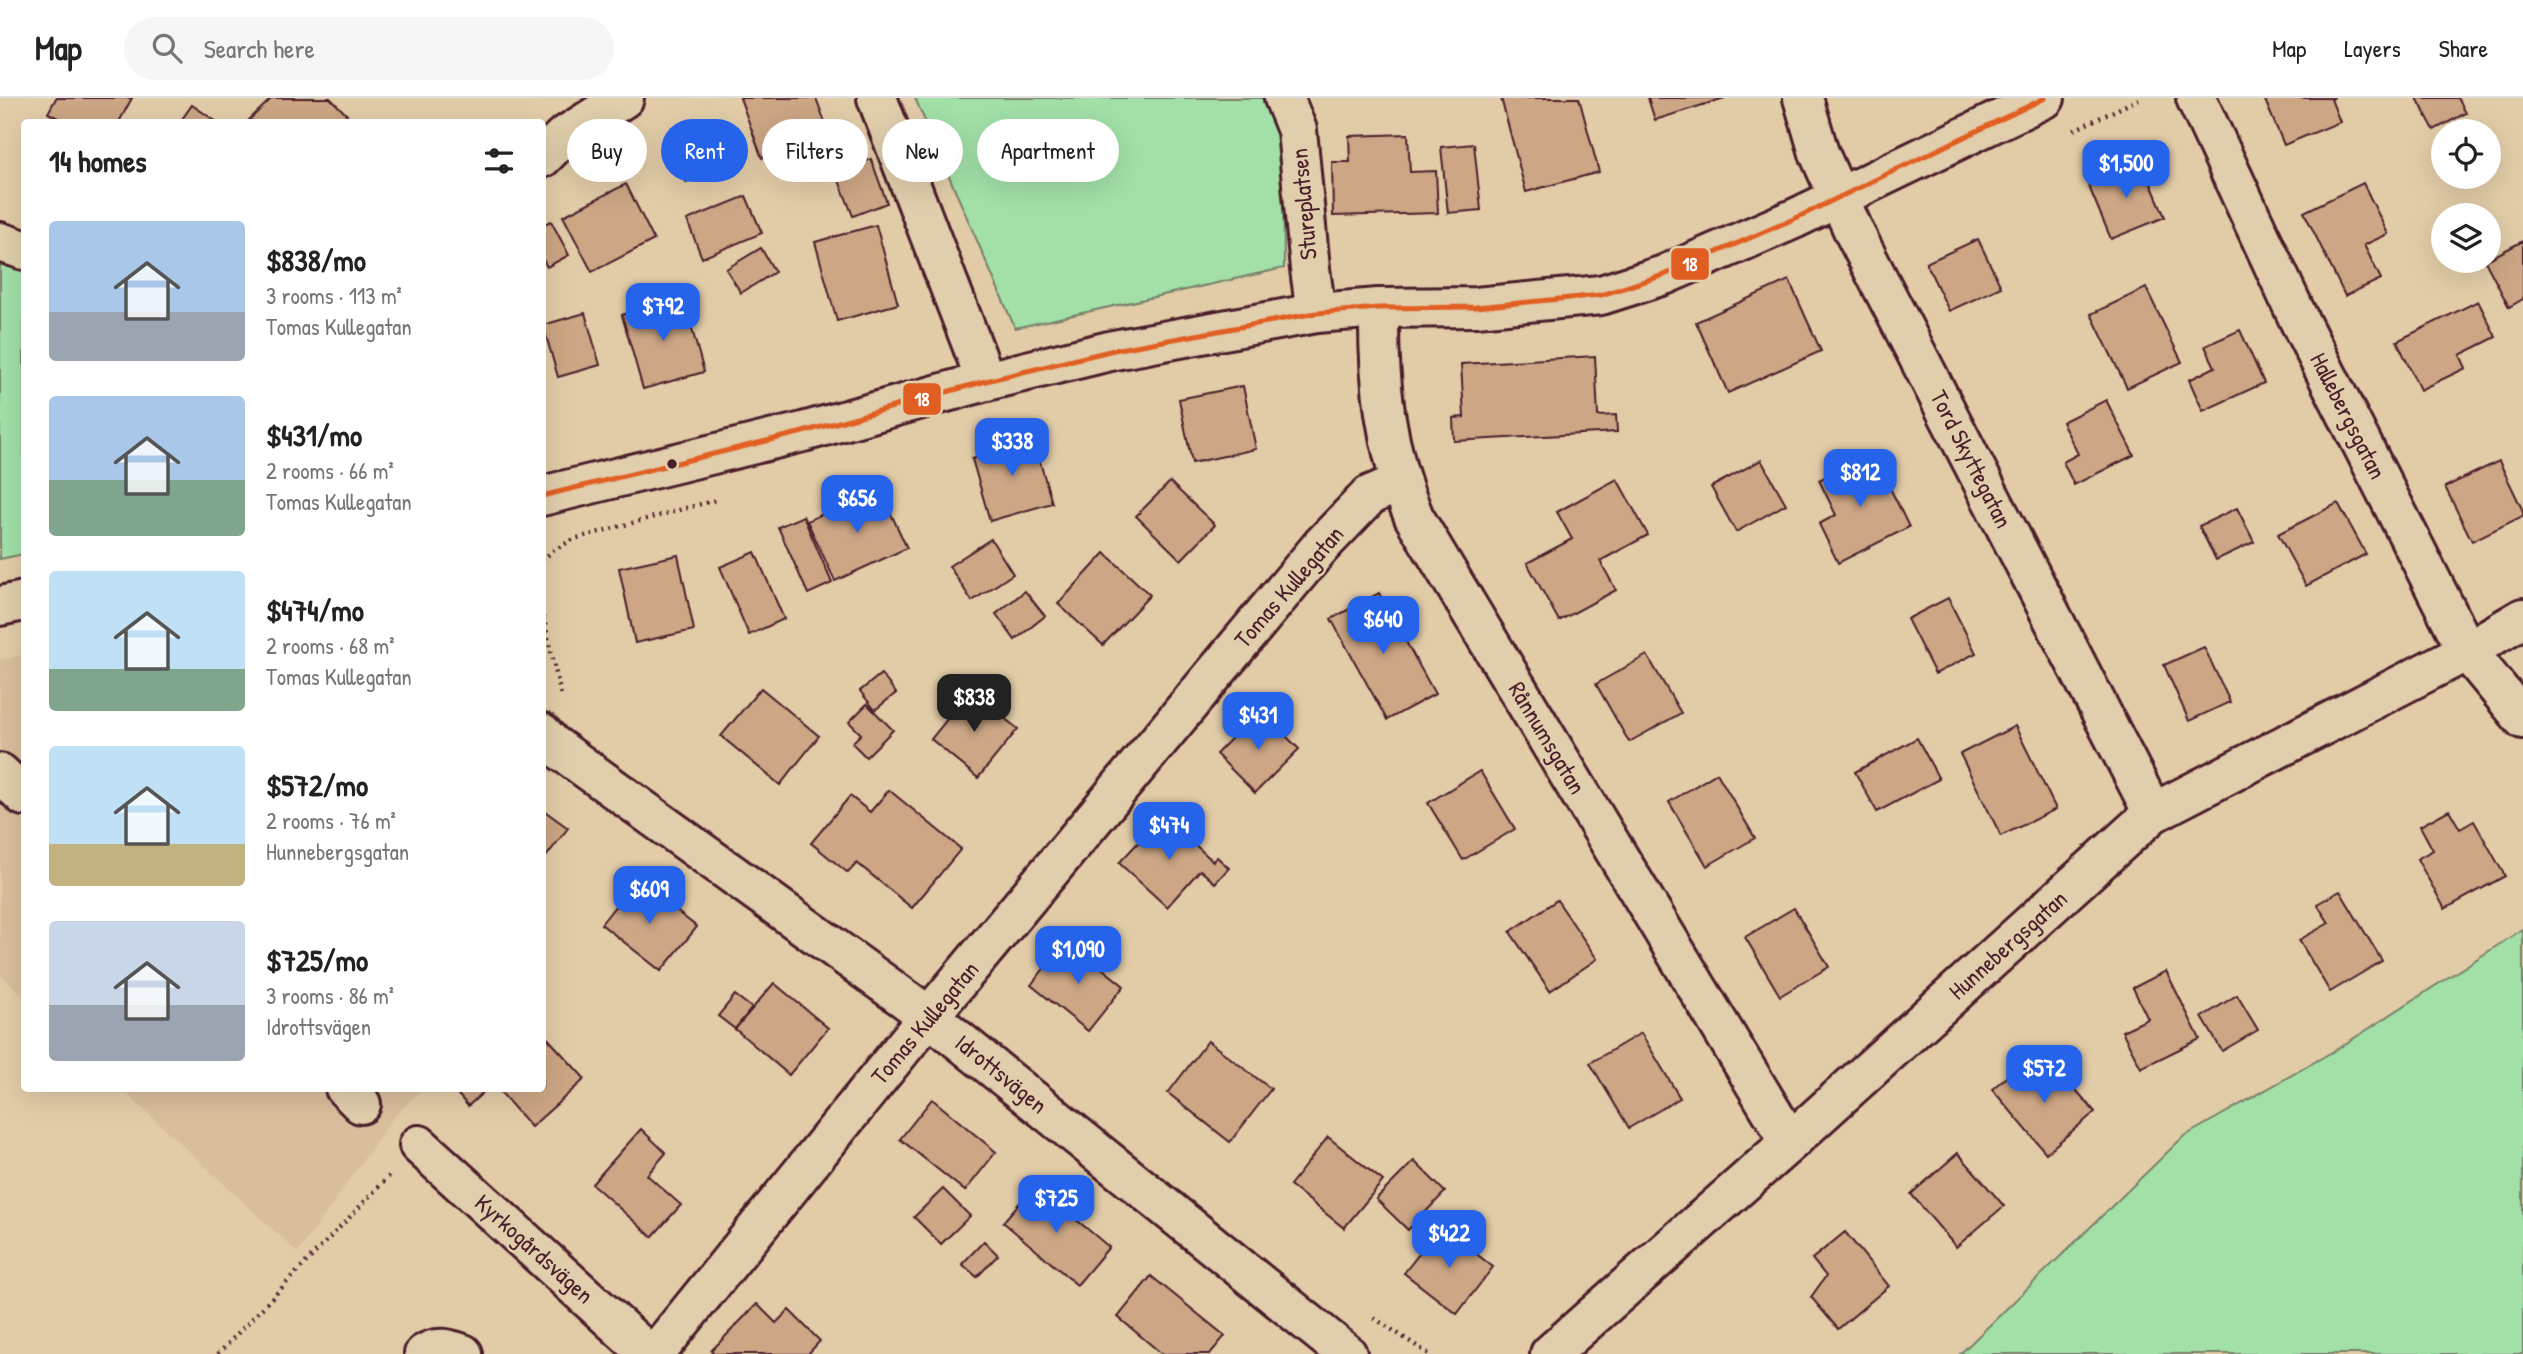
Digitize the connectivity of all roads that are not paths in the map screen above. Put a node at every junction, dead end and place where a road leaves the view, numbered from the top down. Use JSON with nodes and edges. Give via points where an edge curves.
{"nodes":[{"id":1,"x":624,"y":98,"type":"edge"},
{"id":2,"x":877,"y":98,"type":"edge"},
{"id":3,"x":1284,"y":98,"type":"edge"},
{"id":4,"x":1803,"y":98,"type":"edge"},
{"id":5,"x":2045,"y":98,"type":"edge"},
{"id":6,"x":2196,"y":98,"type":"edge"},
{"id":7,"x":546,"y":154,"type":"edge"},
{"id":8,"x":1839,"y":198,"type":"junction"},
{"id":9,"x":0,"y":242,"type":"edge"},
{"id":10,"x":21,"y":249,"type":"edge"},
{"id":11,"x":1379,"y":308,"type":"junction"},
{"id":12,"x":1316,"y":313,"type":"junction"},
{"id":13,"x":986,"y":381,"type":"junction"},
{"id":14,"x":1399,"y":483,"type":"junction"},
{"id":15,"x":546,"y":495,"type":"edge"},
{"id":16,"x":21,"y":602,"type":"edge"},
{"id":17,"x":0,"y":606,"type":"edge"},
{"id":18,"x":2523,"y":618,"type":"edge"},
{"id":19,"x":2467,"y":651,"type":"junction"},
{"id":20,"x":2523,"y":719,"type":"edge"},
{"id":21,"x":546,"y":737,"type":"edge"},
{"id":22,"x":0,"y":773,"type":"edge"},
{"id":23,"x":21,"y":793,"type":"edge"},
{"id":24,"x":2153,"y":813,"type":"junction"},
{"id":25,"x":929,"y":1017,"type":"junction"},
{"id":26,"x":1790,"y":1142,"type":"junction"},
{"id":27,"x":419,"y":1144,"type":"road end"},
{"id":28,"x":424,"y":1354,"type":"edge"},
{"id":29,"x":463,"y":1354,"type":"edge"},
{"id":30,"x":649,"y":1354,"type":"edge"},
{"id":31,"x":655,"y":1354,"type":"edge"},
{"id":32,"x":1348,"y":1354,"type":"edge"},
{"id":33,"x":1550,"y":1354,"type":"edge"}],
"edges":[{"from":1,"to":7,"type":"street","via":[[563,137]]},
{"from":2,"to":13,"type":"street"},
{"from":3,"to":12,"type":"street","name":"Stureplatsen","via":[[1297,130]]},
{"from":4,"to":8,"type":"street","name":"Tord Skyttegatan","via":[[1819,153]]},
{"from":5,"to":8,"type":"street"},
{"from":6,"to":19,"type":"street","name":"Hallebergsgatan","via":[[2299,320]]},
{"from":8,"to":11,"type":"street","via":[[1664,275],[1601,295],[1476,307]]},
{"from":8,"to":24,"type":"street","name":"Tord Skyttegatan"},
{"from":9,"to":10,"type":"street"},
{"from":11,"to":12,"type":"street"},
{"from":11,"to":14,"type":"street","name":"Rånnumsgatan","via":[[1378,363]]},
{"from":12,"to":13,"type":"street","via":[[1114,350]]},
{"from":13,"to":15,"type":"street"},
{"from":14,"to":25,"type":"street","name":"Tomas Kullegatan","via":[[1370,495],[1321,546]]},
{"from":14,"to":26,"type":"street","name":"Rånnumsgatan","via":[[1414,517]]},
{"from":16,"to":17,"type":"street"},
{"from":18,"to":19,"type":"street","name":"Hunnebergsgatan"},
{"from":19,"to":20,"type":"street","name":"Hallebergsgatan"},
{"from":19,"to":24,"type":"street","name":"Hunnebergsgatan"},
{"from":21,"to":25,"type":"street","name":"Idrottsvägen"},
{"from":22,"to":23,"type":"street"},
{"from":24,"to":26,"type":"street","name":"Hunnebergsgatan"},
{"from":25,"to":31,"type":"street","name":"Tomas Kullegatan"},
{"from":25,"to":32,"type":"street","name":"Idrottsvägen"},
{"from":26,"to":33,"type":"street","name":"Hunnebergsgatan"},
{"from":27,"to":30,"type":"street","name":"Kyrkogårdsvägen"},
{"from":28,"to":29,"type":"street","via":[[445,1348]]}]}
